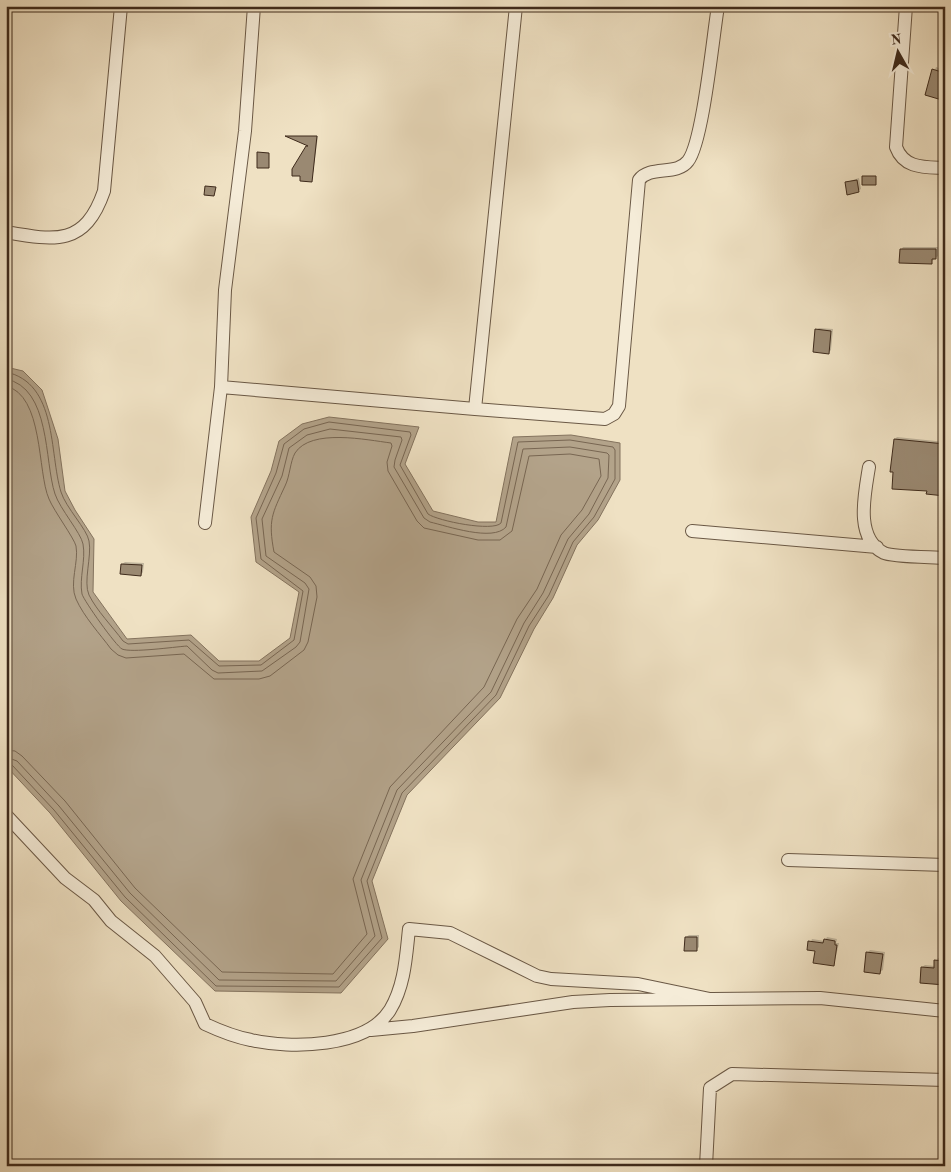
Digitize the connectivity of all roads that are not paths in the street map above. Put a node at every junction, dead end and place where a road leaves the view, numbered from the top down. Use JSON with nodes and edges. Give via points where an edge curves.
{"nodes":[{"id":1,"x":121,"y":6,"type":"edge"},
{"id":2,"x":254,"y":6,"type":"edge"},
{"id":3,"x":516,"y":6,"type":"edge"},
{"id":4,"x":718,"y":6,"type":"edge"},
{"id":5,"x":906,"y":6,"type":"edge"},
{"id":6,"x":945,"y":168,"type":"edge"},
{"id":7,"x":6,"y":232,"type":"edge"},
{"id":8,"x":221,"y":387,"type":"junction"},
{"id":9,"x":474,"y":409,"type":"junction"},
{"id":10,"x":869,"y":467,"type":"dead end"},
{"id":11,"x":205,"y":523,"type":"dead end"},
{"id":12,"x":692,"y":531,"type":"dead end"},
{"id":13,"x":877,"y":547,"type":"junction"},
{"id":14,"x":945,"y":558,"type":"edge"},
{"id":15,"x":6,"y":815,"type":"edge"},
{"id":16,"x":788,"y":860,"type":"dead end"},
{"id":17,"x":945,"y":865,"type":"edge"},
{"id":18,"x":710,"y":999,"type":"junction"},
{"id":19,"x":945,"y":1011,"type":"edge"},
{"id":20,"x":371,"y":1030,"type":"junction"},
{"id":21,"x":945,"y":1080,"type":"edge"},
{"id":22,"x":706,"y":1166,"type":"edge"}],
"edges":[{"from":1,"to":7,"type":"street","via":[[104,191],[97,211],[80,231],[68,235],[51,238]]},
{"from":2,"to":8,"type":"street","via":[[245,132],[225,290]]},
{"from":3,"to":9,"type":"street"},
{"from":4,"to":9,"type":"street","via":[[699,129],[690,159],[682,167],[650,173],[639,180],[619,406],[605,419]]},
{"from":5,"to":6,"type":"street","via":[[896,147],[899,156],[915,166]]},
{"from":8,"to":9,"type":"street"},
{"from":8,"to":11,"type":"street"},
{"from":10,"to":13,"type":"street","via":[[863,510],[872,543]]},
{"from":12,"to":13,"type":"street"},
{"from":13,"to":14,"type":"street","via":[[884,553]]},
{"from":15,"to":20,"type":"street","via":[[66,878],[154,956],[195,1002],[205,1024],[252,1040],[308,1045]]},
{"from":16,"to":17,"type":"street"},
{"from":18,"to":19,"type":"street","via":[[820,998]]},
{"from":18,"to":20,"type":"street","via":[[573,1002]]},
{"from":18,"to":20,"type":"street","via":[[638,984],[544,977],[450,933],[409,928],[405,970],[396,996],[389,1011]]},
{"from":21,"to":22,"type":"street","via":[[732,1074],[710,1088]]}]}
